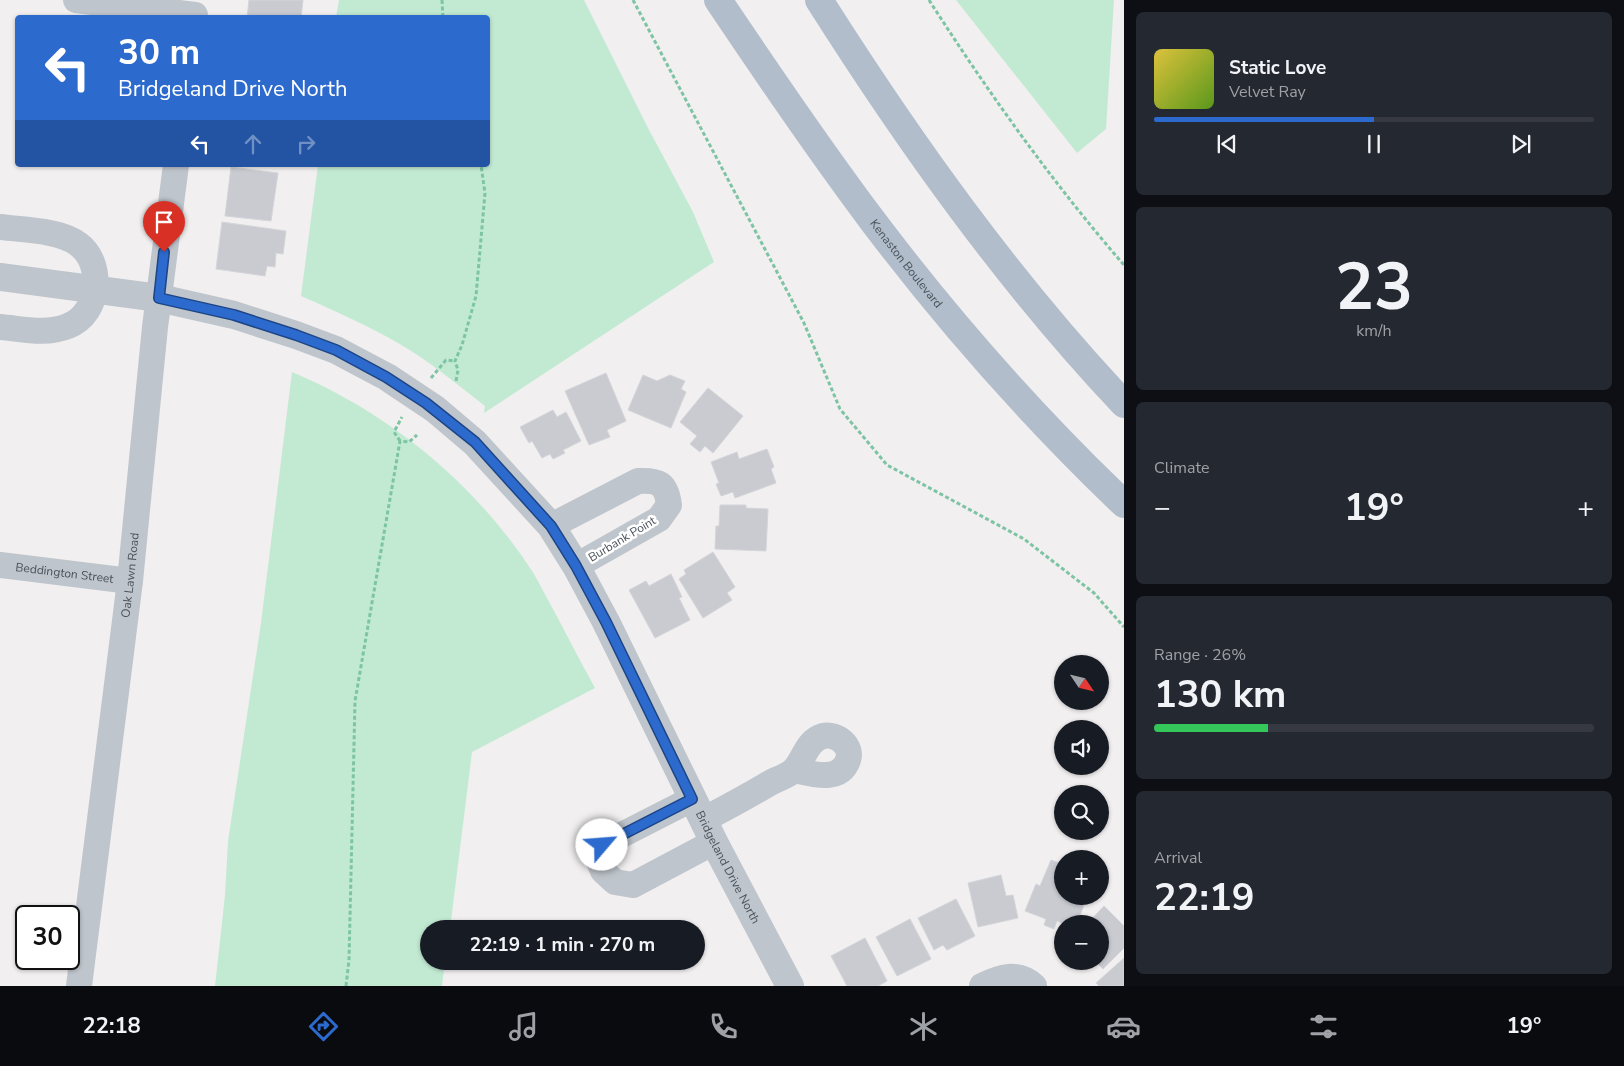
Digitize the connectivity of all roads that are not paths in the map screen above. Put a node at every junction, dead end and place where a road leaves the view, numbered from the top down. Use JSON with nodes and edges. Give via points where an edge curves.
{"nodes":[{"id":1,"x":76,"y":0,"type":"edge"},
{"id":2,"x":718,"y":0,"type":"edge"},
{"id":3,"x":819,"y":0,"type":"edge"},
{"id":4,"x":196,"y":11,"type":"edge"},
{"id":5,"x":176,"y":167,"type":"edge"},
{"id":6,"x":0,"y":228,"type":"edge"},
{"id":7,"x":0,"y":277,"type":"edge"},
{"id":8,"x":96,"y":289,"type":"junction"},
{"id":9,"x":159,"y":298,"type":"junction"},
{"id":10,"x":0,"y":327,"type":"edge"},
{"id":11,"x":1124,"y":404,"type":"edge"},
{"id":12,"x":1124,"y":504,"type":"edge"},
{"id":13,"x":551,"y":526,"type":"junction"},
{"id":14,"x":0,"y":565,"type":"edge"},
{"id":15,"x":576,"y":566,"type":"junction"},
{"id":16,"x":130,"y":581,"type":"junction"},
{"id":17,"x":794,"y":770,"type":"dead end"},
{"id":18,"x":703,"y":821,"type":"junction"},
{"id":19,"x":79,"y":986,"type":"edge"},
{"id":20,"x":790,"y":986,"type":"edge"},
{"id":21,"x":982,"y":986,"type":"edge"},
{"id":22,"x":1034,"y":986,"type":"edge"}],
"edges":[{"from":1,"to":4,"type":"street"},
{"from":2,"to":12,"type":"main road","name":"Kenaston Boulevard","via":[[827,159],[915,274],[1020,397]]},
{"from":3,"to":11,"type":"main road","via":[[941,181],[1057,328]]},
{"from":5,"to":9,"type":"street","name":"Oak Lawn Road"},
{"from":6,"to":8,"type":"street","via":[[60,236],[78,243],[91,256]]},
{"from":7,"to":8,"type":"street","name":"Bridgeland Drive North"},
{"from":8,"to":9,"type":"street","name":"Bridgeland Drive North"},
{"from":8,"to":10,"type":"street","via":[[89,306],[70,326],[47,332]]},
{"from":9,"to":13,"type":"street","name":"Bridgeland Drive North","via":[[234,315],[296,335],[336,350],[386,377],[435,409],[475,442]]},
{"from":9,"to":16,"type":"street","name":"Oak Lawn Road"},
{"from":13,"to":15,"type":"street","name":"Bridgeland Drive North"},
{"from":13,"to":15,"type":"street","name":"Burbank Point","via":[[638,481],[651,480],[668,493],[669,505],[659,519]]},
{"from":14,"to":16,"type":"street","name":"Beddington Street"},
{"from":15,"to":18,"type":"street","name":"Bridgeland Drive North"},
{"from":16,"to":19,"type":"street","name":"Oak Lawn Road"},
{"from":17,"to":18,"type":"street"},
{"from":18,"to":20,"type":"street","name":"Bridgeland Drive North"},
{"from":21,"to":22,"type":"street","via":[[1006,977],[1020,977]]}]}
